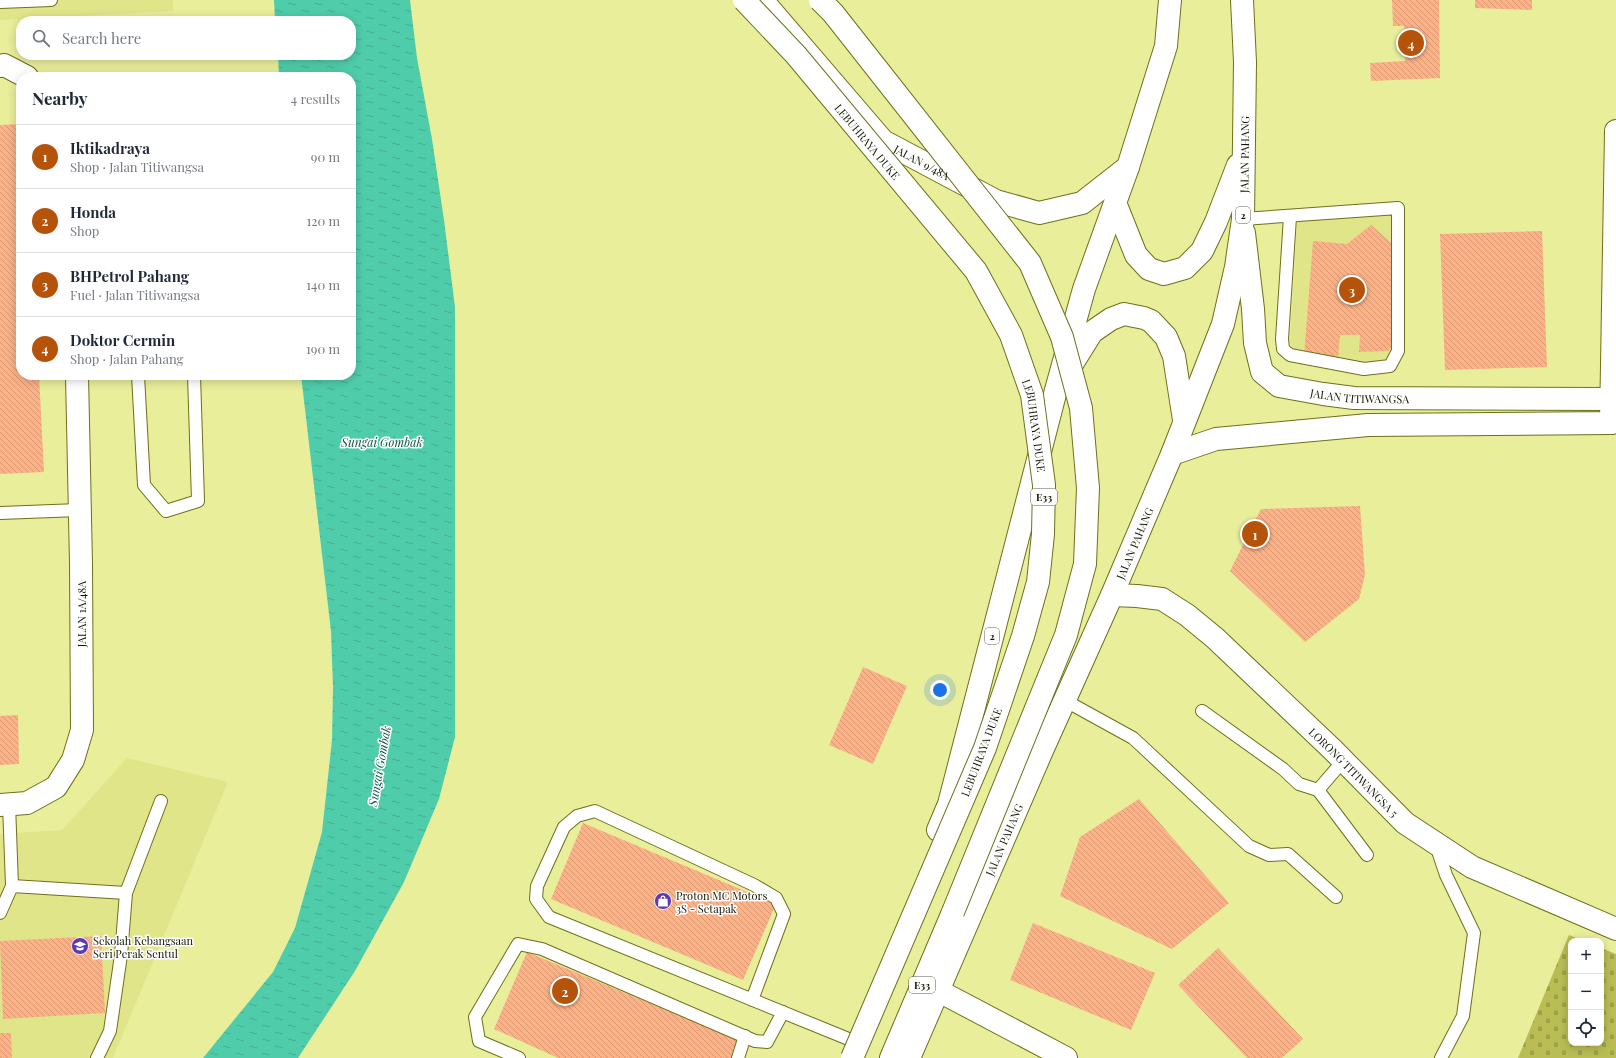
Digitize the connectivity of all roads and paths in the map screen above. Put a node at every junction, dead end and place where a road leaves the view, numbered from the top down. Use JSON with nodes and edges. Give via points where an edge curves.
{"nodes":[{"id":1,"x":51,"y":0,"type":"edge"},
{"id":2,"x":744,"y":0,"type":"edge"},
{"id":3,"x":762,"y":0,"type":"edge"},
{"id":4,"x":820,"y":0,"type":"edge"},
{"id":5,"x":1170,"y":0,"type":"edge"},
{"id":6,"x":1242,"y":0,"type":"edge"},
{"id":7,"x":0,"y":2,"type":"edge"},
{"id":8,"x":0,"y":66,"type":"edge"},
{"id":9,"x":17,"y":72,"type":"edge"},
{"id":10,"x":1616,"y":131,"type":"edge"},
{"id":11,"x":1244,"y":150,"type":"junction"},
{"id":12,"x":1128,"y":167,"type":"junction"},
{"id":13,"x":1116,"y":205,"type":"junction"},
{"id":14,"x":1290,"y":217,"type":"junction"},
{"id":15,"x":1243,"y":219,"type":"junction"},
{"id":16,"x":77,"y":380,"type":"edge"},
{"id":17,"x":138,"y":380,"type":"edge"},
{"id":18,"x":194,"y":380,"type":"edge"},
{"id":19,"x":1056,"y":390,"type":"junction"},
{"id":20,"x":1613,"y":398,"type":"edge"},
{"id":21,"x":1184,"y":420,"type":"junction"},
{"id":22,"x":1613,"y":422,"type":"edge"},
{"id":23,"x":1172,"y":454,"type":"junction"},
{"id":24,"x":79,"y":510,"type":"junction"},
{"id":25,"x":0,"y":513,"type":"edge"},
{"id":26,"x":1112,"y":595,"type":"junction"},
{"id":27,"x":1064,"y":700,"type":"junction"},
{"id":28,"x":1202,"y":711,"type":"dead end"},
{"id":29,"x":1343,"y":761,"type":"junction"},
{"id":30,"x":1318,"y":790,"type":"junction"},
{"id":31,"x":161,"y":800,"type":"dead end"},
{"id":32,"x":5,"y":805,"type":"edge"},
{"id":33,"x":1436,"y":844,"type":"junction"},
{"id":34,"x":1367,"y":855,"type":"dead end"},
{"id":35,"x":12,"y":886,"type":"junction"},
{"id":36,"x":126,"y":893,"type":"junction"},
{"id":37,"x":1336,"y":897,"type":"dead end"},
{"id":38,"x":0,"y":913,"type":"edge"},
{"id":39,"x":1616,"y":929,"type":"edge"},
{"id":40,"x":937,"y":990,"type":"junction"},
{"id":41,"x":752,"y":1000,"type":"junction"},
{"id":42,"x":783,"y":1012,"type":"junction"},
{"id":43,"x":745,"y":1036,"type":"junction"},
{"id":44,"x":849,"y":1052,"type":"edge"},
{"id":45,"x":97,"y":1058,"type":"edge"},
{"id":46,"x":519,"y":1058,"type":"edge"},
{"id":47,"x":738,"y":1058,"type":"edge"},
{"id":48,"x":891,"y":1058,"type":"edge"},
{"id":49,"x":909,"y":1058,"type":"edge"},
{"id":50,"x":1066,"y":1058,"type":"edge"},
{"id":51,"x":1441,"y":1058,"type":"edge"}],
"edges":[{"from":1,"to":7,"type":"lane"},
{"from":2,"to":44,"type":"main road","name":"LEBUHRAYA DUKE","number":"E33","bridge":true,"via":[[796,55],[976,271],[1011,335],[1032,395],[1044,485],[1043,534],[1038,582],[985,748]]},
{"from":3,"to":12,"type":"main road","name":"JALAN 9/48A","via":[[883,141],[996,201],[1039,212],[1082,203]]},
{"from":4,"to":48,"type":"main road","number":"E33","bridge":true,"via":[[833,13],[1030,263],[1062,337],[1079,401],[1088,488],[1085,564],[1066,635]]},
{"from":5,"to":12,"type":"main road","number":"2","via":[[1166,46]]},
{"from":6,"to":11,"type":"main road","name":"JALAN PAHANG","number":"2","via":[[1245,62]]},
{"from":8,"to":9,"type":"main road","via":[[4,65]]},
{"from":10,"to":20,"type":"main road"},
{"from":11,"to":13,"type":"main road","via":[[1202,251],[1185,268],[1164,274],[1149,269],[1136,255]]},
{"from":11,"to":15,"type":"main road","name":"JALAN PAHANG","number":"2"},
{"from":12,"to":13,"type":"main road","number":"2"},
{"from":13,"to":19,"type":"main road","number":"2","via":[[1084,289]]},
{"from":14,"to":14,"type":"lane","via":[[1398,208],[1398,350],[1390,366],[1364,369],[1290,355],[1283,349]]},
{"from":14,"to":15,"type":"lane"},
{"from":15,"to":20,"type":"main road","name":"JALAN TITIWANGSA","via":[[1255,343],[1262,372],[1279,386],[1354,398]]},
{"from":15,"to":21,"type":"main road","name":"JALAN PAHANG","number":"2","via":[[1236,267],[1223,324]]},
{"from":16,"to":24,"type":"main road","name":"JALAN 1A/48A"},
{"from":17,"to":18,"type":"lane","via":[[144,485],[166,511],[198,501]]},
{"from":19,"to":21,"type":"main road","via":[[1092,332],[1111,319],[1124,314],[1144,318],[1151,321],[1166,337],[1174,356]]},
{"from":19,"to":44,"type":"main road","number":"2","via":[[949,804]]},
{"from":20,"to":22,"type":"main road"},
{"from":21,"to":23,"type":"main road","name":"JALAN PAHANG","number":"2"},
{"from":22,"to":23,"type":"main road","via":[[1368,425],[1216,439]]},
{"from":23,"to":26,"type":"main road","name":"JALAN PAHANG","number":"2"},
{"from":24,"to":25,"type":"lane"},
{"from":24,"to":32,"type":"main road","name":"JALAN 1A/48A","via":[[82,730],[73,760],[56,787],[27,803]]},
{"from":26,"to":27,"type":"main road","name":"JALAN PAHANG","number":"2"},
{"from":26,"to":29,"type":"main road","name":"LORONG TITIWANGSA 5","via":[[1162,600],[1187,615],[1215,638]]},
{"from":27,"to":37,"type":"lane","via":[[1133,738],[1249,846],[1268,855],[1288,854]]},
{"from":27,"to":40,"type":"main road","name":"JALAN PAHANG","number":"2"},
{"from":28,"to":30,"type":"lane","via":[[1283,769],[1299,784]]},
{"from":29,"to":30,"type":"lane"},
{"from":29,"to":33,"type":"main road","name":"LORONG TITIWANGSA 5","via":[[1405,823]]},
{"from":30,"to":34,"type":"lane"},
{"from":31,"to":36,"type":"lane"},
{"from":32,"to":35,"type":"lane"},
{"from":33,"to":39,"type":"main road","name":"LORONG TITIWANGSA 5","via":[[1472,867]]},
{"from":33,"to":51,"type":"lane","via":[[1446,875],[1474,933],[1463,1016]]},
{"from":35,"to":36,"type":"lane"},
{"from":35,"to":38,"type":"lane"},
{"from":36,"to":45,"type":"lane","via":[[121,955],[110,1031]]},
{"from":40,"to":49,"type":"main road","name":"JALAN PAHANG","number":"2"},
{"from":40,"to":50,"type":"main road"},
{"from":41,"to":41,"type":"lane","via":[[549,917],[536,899],[536,886],[564,827],[577,816],[595,811],[754,885],[776,898],[784,914]]},
{"from":41,"to":42,"type":"lane"},
{"from":42,"to":43,"type":"lane","via":[[767,1042],[755,1041]]},
{"from":42,"to":44,"type":"lane"},
{"from":43,"to":46,"type":"lane","via":[[542,949],[518,944],[475,1017],[479,1041]]},
{"from":43,"to":47,"type":"lane"}]}
